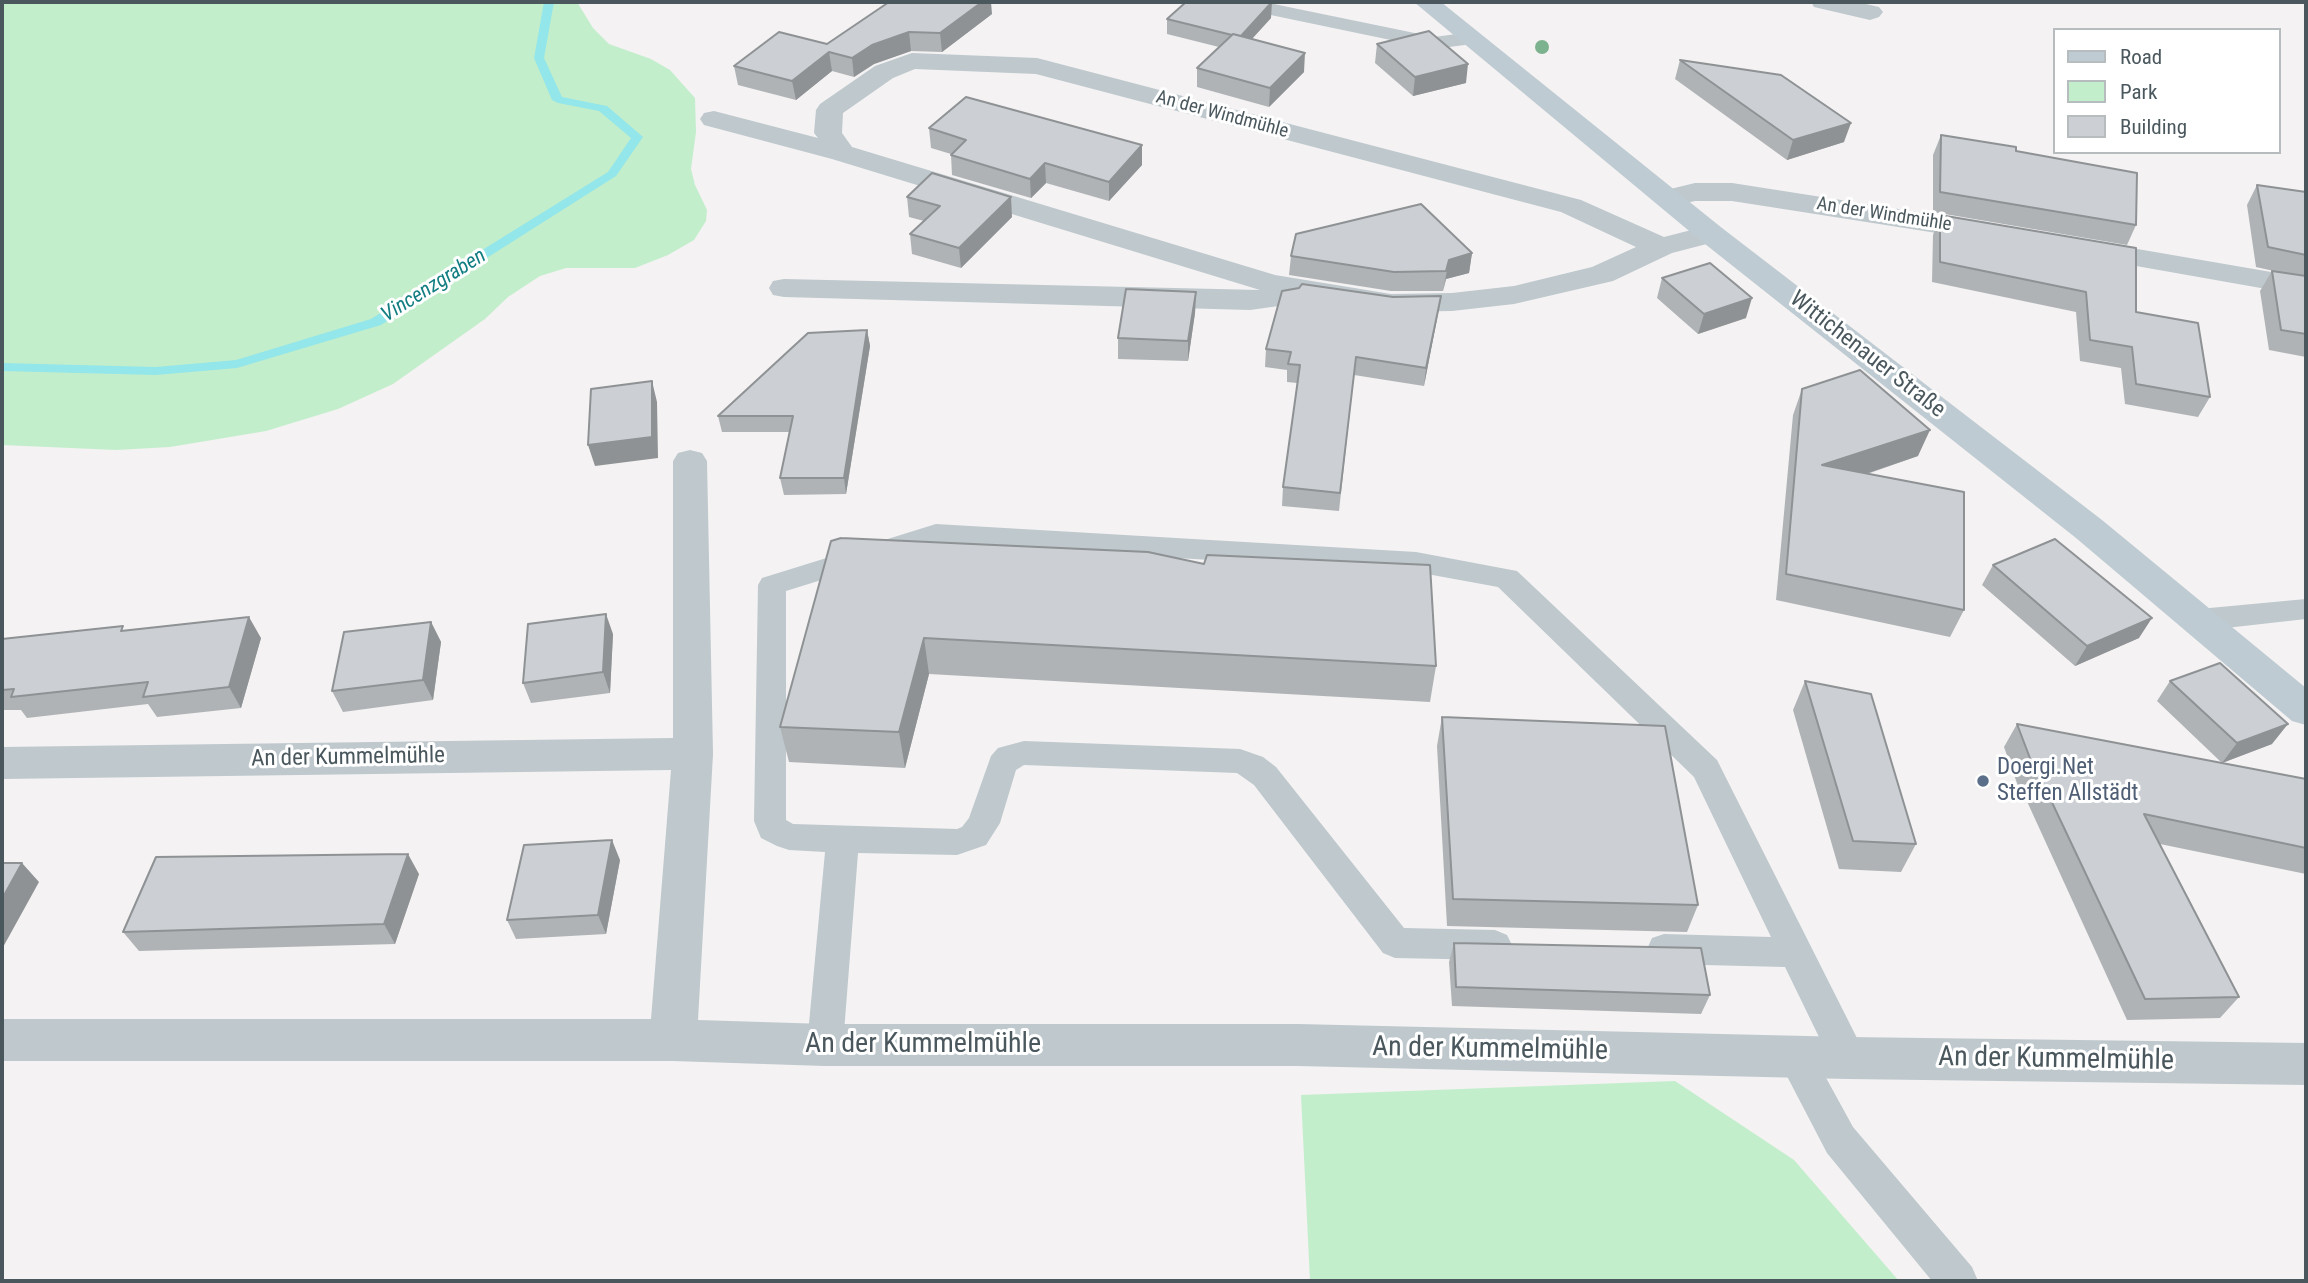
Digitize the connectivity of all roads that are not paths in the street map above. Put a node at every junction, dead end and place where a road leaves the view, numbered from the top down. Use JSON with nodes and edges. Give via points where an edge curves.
{"nodes":[{"id":1,"x":1237,"y":2,"type":"edge"},
{"id":2,"x":1426,"y":2,"type":"edge"},
{"id":3,"x":1823,"y":2,"type":"edge"},
{"id":4,"x":1870,"y":12,"type":"dead end"},
{"id":5,"x":1472,"y":38,"type":"junction"},
{"id":6,"x":714,"y":118,"type":"dead end"},
{"id":7,"x":842,"y":153,"type":"junction"},
{"id":8,"x":1668,"y":198,"type":"junction"},
{"id":9,"x":1711,"y":233,"type":"junction"},
{"id":10,"x":2017,"y":237,"type":"edge"},
{"id":11,"x":2058,"y":244,"type":"edge"},
{"id":12,"x":1661,"y":247,"type":"junction"},
{"id":13,"x":2306,"y":287,"type":"edge"},
{"id":14,"x":784,"y":288,"type":"dead end"},
{"id":15,"x":1309,"y":292,"type":"junction"},
{"id":16,"x":690,"y":461,"type":"dead end"},
{"id":17,"x":2306,"y":609,"type":"edge"},
{"id":18,"x":2199,"y":620,"type":"junction"},
{"id":19,"x":2306,"y":710,"type":"edge"},
{"id":20,"x":694,"y":754,"type":"junction"},
{"id":21,"x":2,"y":762,"type":"edge"},
{"id":22,"x":843,"y":839,"type":"junction"},
{"id":23,"x":1520,"y":946,"type":"edge"},
{"id":24,"x":1630,"y":948,"type":"edge"},
{"id":25,"x":1796,"y":952,"type":"junction"},
{"id":26,"x":2,"y":1040,"type":"edge"},
{"id":27,"x":673,"y":1040,"type":"junction"},
{"id":28,"x":825,"y":1045,"type":"junction"},
{"id":29,"x":1795,"y":1057,"type":"junction"},
{"id":30,"x":1848,"y":1058,"type":"junction"},
{"id":31,"x":2306,"y":1064,"type":"edge"},
{"id":32,"x":1958,"y":1281,"type":"edge"}],
"edges":[{"from":1,"to":5,"type":"lane","via":[[1434,43]]},
{"from":2,"to":5,"type":"main road","name":"Wittichenauer Straße"},
{"from":3,"to":4,"type":"street"},
{"from":5,"to":8,"type":"main road","name":"Wittichenauer Straße"},
{"from":6,"to":7,"type":"street"},
{"from":7,"to":12,"type":"street","name":"An der Windmühle","via":[[828,133],[830,110],[884,72],[912,61],[1037,66],[1571,206]]},
{"from":7,"to":15,"type":"street"},
{"from":8,"to":9,"type":"main road","name":"Wittichenauer Straße"},
{"from":8,"to":10,"type":"street","name":"An der Windmühle","via":[[1715,191],[1771,196]]},
{"from":9,"to":12,"type":"street"},
{"from":9,"to":18,"type":"main road","name":"Wittichenauer Straße"},
{"from":11,"to":13,"type":"street"},
{"from":12,"to":15,"type":"street","via":[[1602,274],[1514,295],[1391,303]]},
{"from":14,"to":15,"type":"street","via":[[1251,301]]},
{"from":16,"to":20,"type":"street"},
{"from":17,"to":18,"type":"lane"},
{"from":18,"to":19,"type":"main road","name":"Wittichenauer Straße"},
{"from":20,"to":21,"type":"street","name":"An der Kummelmühle"},
{"from":20,"to":27,"type":"street"},
{"from":22,"to":23,"type":"lane","via":[[957,842],[975,836],[984,823],[1002,765],[1024,752],[1240,761],[1265,776],[1395,943]]},
{"from":22,"to":25,"type":"lane","via":[[789,837],[772,829],[772,585],[936,534],[1416,562],[1507,578],[1706,769]]},
{"from":22,"to":28,"type":"lane"},
{"from":24,"to":25,"type":"lane"},
{"from":25,"to":30,"type":"lane"},
{"from":26,"to":27,"type":"street","name":"An der Kummelmühle"},
{"from":27,"to":28,"type":"street","name":"An der Kummelmühle"},
{"from":28,"to":29,"type":"street","name":"An der Kummelmühle","via":[[1298,1045]]},
{"from":29,"to":30,"type":"street","name":"An der Kummelmühle"},
{"from":29,"to":32,"type":"lane","via":[[1840,1140]]},
{"from":30,"to":31,"type":"street","name":"An der Kummelmühle"}]}
